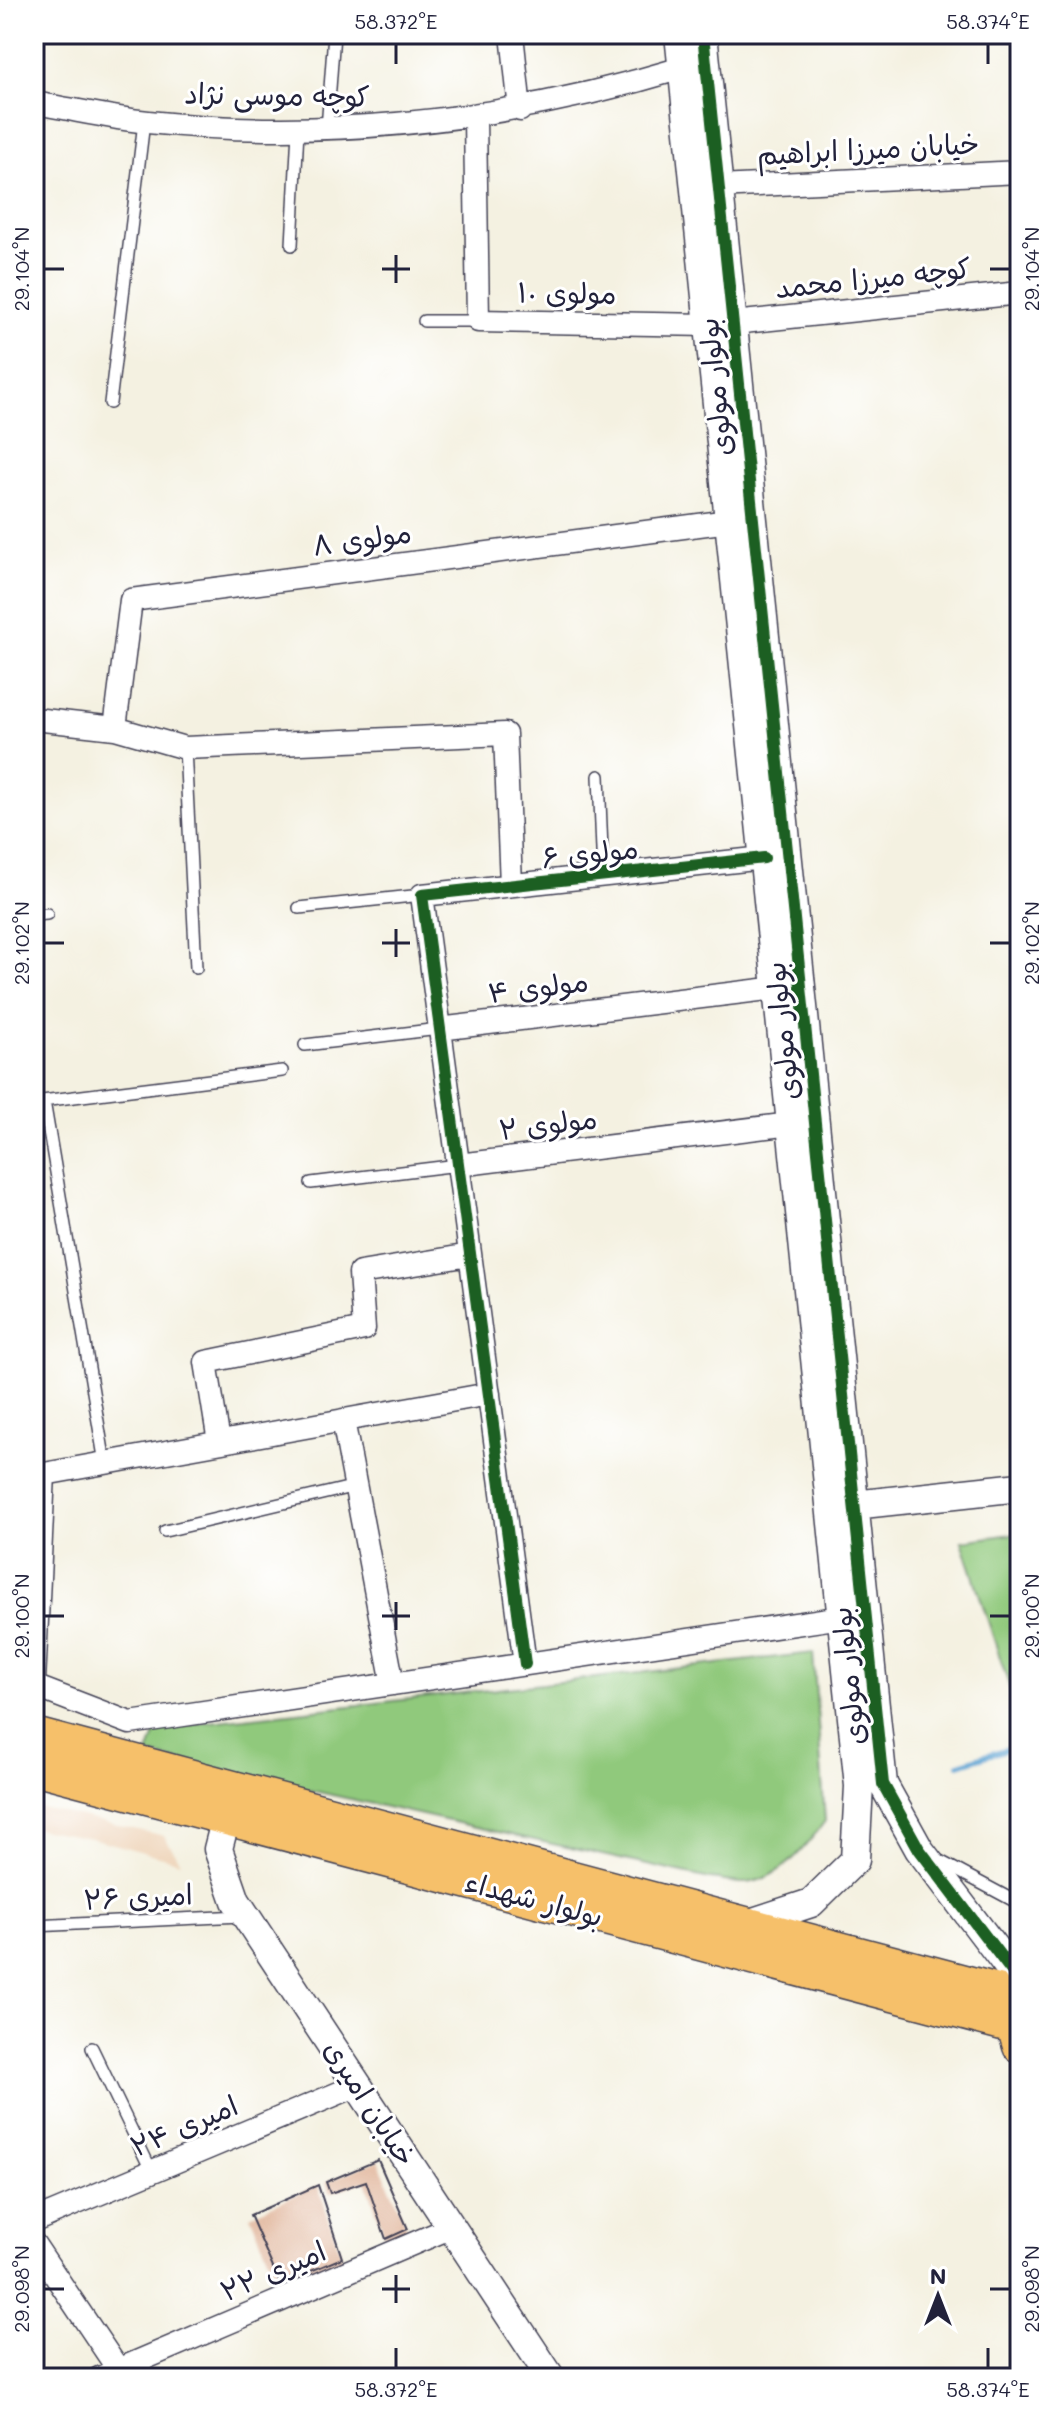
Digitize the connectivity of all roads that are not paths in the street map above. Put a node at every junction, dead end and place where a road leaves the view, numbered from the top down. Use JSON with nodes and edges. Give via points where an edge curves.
{"nodes":[{"id":1,"x":334,"y":34,"type":"edge"},
{"id":2,"x":512,"y":34,"type":"edge"},
{"id":3,"x":679,"y":34,"type":"edge"},
{"id":4,"x":703,"y":34,"type":"edge"},
{"id":5,"x":682,"y":68,"type":"junction"},
{"id":6,"x":34,"y":103,"type":"edge"},
{"id":7,"x":520,"y":110,"type":"junction"},
{"id":8,"x":475,"y":117,"type":"junction"},
{"id":9,"x":144,"y":122,"type":"junction"},
{"id":10,"x":298,"y":130,"type":"junction"},
{"id":11,"x":327,"y":130,"type":"junction"},
{"id":12,"x":1020,"y":172,"type":"edge"},
{"id":13,"x":719,"y":187,"type":"junction"},
{"id":14,"x":292,"y":245,"type":"dead end"},
{"id":15,"x":1020,"y":293,"type":"edge"},
{"id":16,"x":424,"y":321,"type":"dead end"},
{"id":17,"x":478,"y":321,"type":"junction"},
{"id":18,"x":721,"y":324,"type":"junction"},
{"id":19,"x":110,"y":403,"type":"dead end"},
{"id":20,"x":729,"y":521,"type":"junction"},
{"id":21,"x":758,"y":688,"type":"junction"},
{"id":22,"x":34,"y":719,"type":"edge"},
{"id":23,"x":115,"y":728,"type":"junction"},
{"id":24,"x":185,"y":748,"type":"junction"},
{"id":25,"x":599,"y":776,"type":"dead end"},
{"id":26,"x":764,"y":858,"type":"junction"},
{"id":27,"x":603,"y":875,"type":"junction"},
{"id":28,"x":511,"y":885,"type":"junction"},
{"id":29,"x":422,"y":895,"type":"junction"},
{"id":30,"x":299,"y":908,"type":"dead end"},
{"id":31,"x":196,"y":968,"type":"dead end"},
{"id":32,"x":777,"y":988,"type":"junction"},
{"id":33,"x":439,"y":1029,"type":"junction"},
{"id":34,"x":305,"y":1045,"type":"dead end"},
{"id":35,"x":282,"y":1071,"type":"dead end"},
{"id":36,"x":39,"y":1101,"type":"edge"},
{"id":37,"x":791,"y":1124,"type":"junction"},
{"id":38,"x":458,"y":1165,"type":"junction"},
{"id":39,"x":311,"y":1183,"type":"dead end"},
{"id":40,"x":470,"y":1255,"type":"junction"},
{"id":41,"x":489,"y":1394,"type":"junction"},
{"id":42,"x":343,"y":1420,"type":"junction"},
{"id":43,"x":219,"y":1442,"type":"junction"},
{"id":44,"x":105,"y":1463,"type":"junction"},
{"id":45,"x":356,"y":1486,"type":"junction"},
{"id":46,"x":1020,"y":1487,"type":"edge"},
{"id":47,"x":843,"y":1506,"type":"junction"},
{"id":48,"x":165,"y":1531,"type":"dead end"},
{"id":49,"x":842,"y":1617,"type":"junction"},
{"id":50,"x":525,"y":1664,"type":"junction"},
{"id":51,"x":34,"y":1684,"type":"edge"},
{"id":52,"x":393,"y":1684,"type":"junction"},
{"id":53,"x":130,"y":1723,"type":"junction"},
{"id":54,"x":34,"y":1735,"type":"edge"},
{"id":55,"x":128,"y":1761,"type":"junction"},
{"id":56,"x":34,"y":1767,"type":"edge"},
{"id":57,"x":871,"y":1785,"type":"junction"},
{"id":58,"x":226,"y":1818,"type":"junction"},
{"id":59,"x":919,"y":1849,"type":"junction"},
{"id":60,"x":495,"y":1874,"type":"junction"},
{"id":61,"x":1020,"y":1904,"type":"edge"},
{"id":62,"x":246,"y":1915,"type":"junction"},
{"id":63,"x":747,"y":1924,"type":"junction"},
{"id":64,"x":34,"y":1926,"type":"edge"},
{"id":65,"x":1020,"y":1982,"type":"edge"},
{"id":66,"x":1020,"y":1997,"type":"edge"},
{"id":67,"x":1020,"y":2046,"type":"edge"},
{"id":68,"x":92,"y":2048,"type":"dead end"},
{"id":69,"x":358,"y":2085,"type":"junction"},
{"id":70,"x":152,"y":2172,"type":"junction"},
{"id":71,"x":34,"y":2221,"type":"edge"},
{"id":72,"x":452,"y":2227,"type":"junction"},
{"id":73,"x":34,"y":2244,"type":"edge"},
{"id":74,"x":114,"y":2375,"type":"edge"},
{"id":75,"x":545,"y":2376,"type":"edge"}],
"edges":[{"from":1,"to":11,"type":"lane"},
{"from":2,"to":7,"type":"street"},
{"from":3,"to":5,"type":"street","name":"بولوار مولوی"},
{"from":4,"to":13,"type":"street","name":"بولوار مولوی"},
{"from":5,"to":7,"type":"street","name":"کوچه موسی نژاد"},
{"from":5,"to":18,"type":"street","name":"بولوار مولوی"},
{"from":6,"to":9,"type":"street","name":"کوچه موسی نژاد"},
{"from":7,"to":8,"type":"street","name":"کوچه موسی نژاد"},
{"from":8,"to":11,"type":"street","name":"کوچه موسی نژاد"},
{"from":8,"to":17,"type":"street"},
{"from":9,"to":10,"type":"street","name":"کوچه موسی نژاد"},
{"from":9,"to":19,"type":"lane"},
{"from":10,"to":11,"type":"street","name":"کوچه موسی نژاد"},
{"from":10,"to":14,"type":"lane"},
{"from":12,"to":13,"type":"street","name":"خیابان میرزا ابراهیم"},
{"from":13,"to":18,"type":"street","name":"بولوار مولوی"},
{"from":15,"to":18,"type":"street","name":"کوچه میرزا محمد"},
{"from":16,"to":17,"type":"lane","name":"مولوی ۱۰"},
{"from":17,"to":18,"type":"street","name":"مولوی ۱۰"},
{"from":18,"to":20,"type":"street","name":"بولوار مولوی"},
{"from":18,"to":21,"type":"street","name":"بولوار مولوی"},
{"from":20,"to":21,"type":"street","name":"بولوار مولوی"},
{"from":20,"to":23,"type":"street","name":"مولوی ۸","via":[[131,600]]},
{"from":21,"to":26,"type":"street","name":"بولوار مولوی"},
{"from":21,"to":47,"type":"street","name":"بولوار مولوی"},
{"from":22,"to":23,"type":"street"},
{"from":23,"to":24,"type":"street"},
{"from":24,"to":28,"type":"street","via":[[505,734]]},
{"from":24,"to":31,"type":"lane"},
{"from":25,"to":27,"type":"lane"},
{"from":26,"to":27,"type":"street","name":"مولوی ۶"},
{"from":26,"to":32,"type":"street","name":"بولوار مولوی"},
{"from":27,"to":28,"type":"street","name":"مولوی ۶"},
{"from":28,"to":29,"type":"street","name":"مولوی ۶"},
{"from":29,"to":30,"type":"lane","name":"مولوی ۶"},
{"from":29,"to":33,"type":"street"},
{"from":32,"to":33,"type":"street","name":"مولوی ۴"},
{"from":32,"to":37,"type":"street","name":"بولوار مولوی"},
{"from":33,"to":34,"type":"lane","name":"مولوی ۴"},
{"from":33,"to":38,"type":"street"},
{"from":35,"to":36,"type":"lane"},
{"from":36,"to":44,"type":"lane"},
{"from":37,"to":38,"type":"street","name":"مولوی ۲"},
{"from":37,"to":47,"type":"street","name":"بولوار مولوی"},
{"from":38,"to":39,"type":"lane","name":"مولوی ۲"},
{"from":38,"to":40,"type":"street"},
{"from":40,"to":41,"type":"street"},
{"from":40,"to":43,"type":"street","via":[[360,1273],[364,1329],[206,1362]]},
{"from":41,"to":42,"type":"street"},
{"from":41,"to":50,"type":"street"},
{"from":42,"to":43,"type":"street"},
{"from":42,"to":45,"type":"street"},
{"from":43,"to":44,"type":"street"},
{"from":44,"to":51,"type":"street","via":[[44,1474]]},
{"from":45,"to":48,"type":"lane"},
{"from":45,"to":52,"type":"street"},
{"from":46,"to":47,"type":"street"},
{"from":47,"to":49,"type":"street","name":"بولوار مولوی"},
{"from":47,"to":57,"type":"street","name":"بولوار مولوی"},
{"from":49,"to":50,"type":"street"},
{"from":49,"to":57,"type":"street","name":"بولوار مولوی"},
{"from":50,"to":52,"type":"street"},
{"from":51,"to":53,"type":"street"},
{"from":52,"to":53,"type":"street"},
{"from":53,"to":55,"type":"street"},
{"from":54,"to":55,"type":"main road","name":"بولوار شهداء"},
{"from":55,"to":60,"type":"main road","name":"بولوار شهداء"},
{"from":56,"to":58,"type":"main road","name":"بولوار شهداء"},
{"from":57,"to":59,"type":"street","name":"بولوار مولوی"},
{"from":57,"to":63,"type":"street","name":"بولوار مولوی","via":[[855,1860],[811,1903]]},
{"from":58,"to":60,"type":"main road","name":"بولوار شهداء"},
{"from":58,"to":62,"type":"street","name":"خیابان امیری","via":[[218,1849]]},
{"from":59,"to":61,"type":"lane"},
{"from":59,"to":65,"type":"street","name":"بولوار مولوی"},
{"from":60,"to":63,"type":"main road","name":"بولوار شهداء"},
{"from":60,"to":67,"type":"main road","name":"بولوار شهداء","via":[[1014,2026]]},
{"from":62,"to":64,"type":"lane","name":"امیری ۲۶"},
{"from":62,"to":69,"type":"street","name":"خیابان امیری"},
{"from":63,"to":66,"type":"main road","name":"بولوار شهداء"},
{"from":68,"to":70,"type":"lane"},
{"from":69,"to":70,"type":"street","name":"امیری ۲۴"},
{"from":69,"to":72,"type":"street","name":"خیابان امیری"},
{"from":70,"to":71,"type":"street","name":"امیری ۲۴"},
{"from":72,"to":74,"type":"street","name":"امیری ۲۲"},
{"from":72,"to":75,"type":"street","name":"خیابان امیری"},
{"from":73,"to":74,"type":"street"}]}
